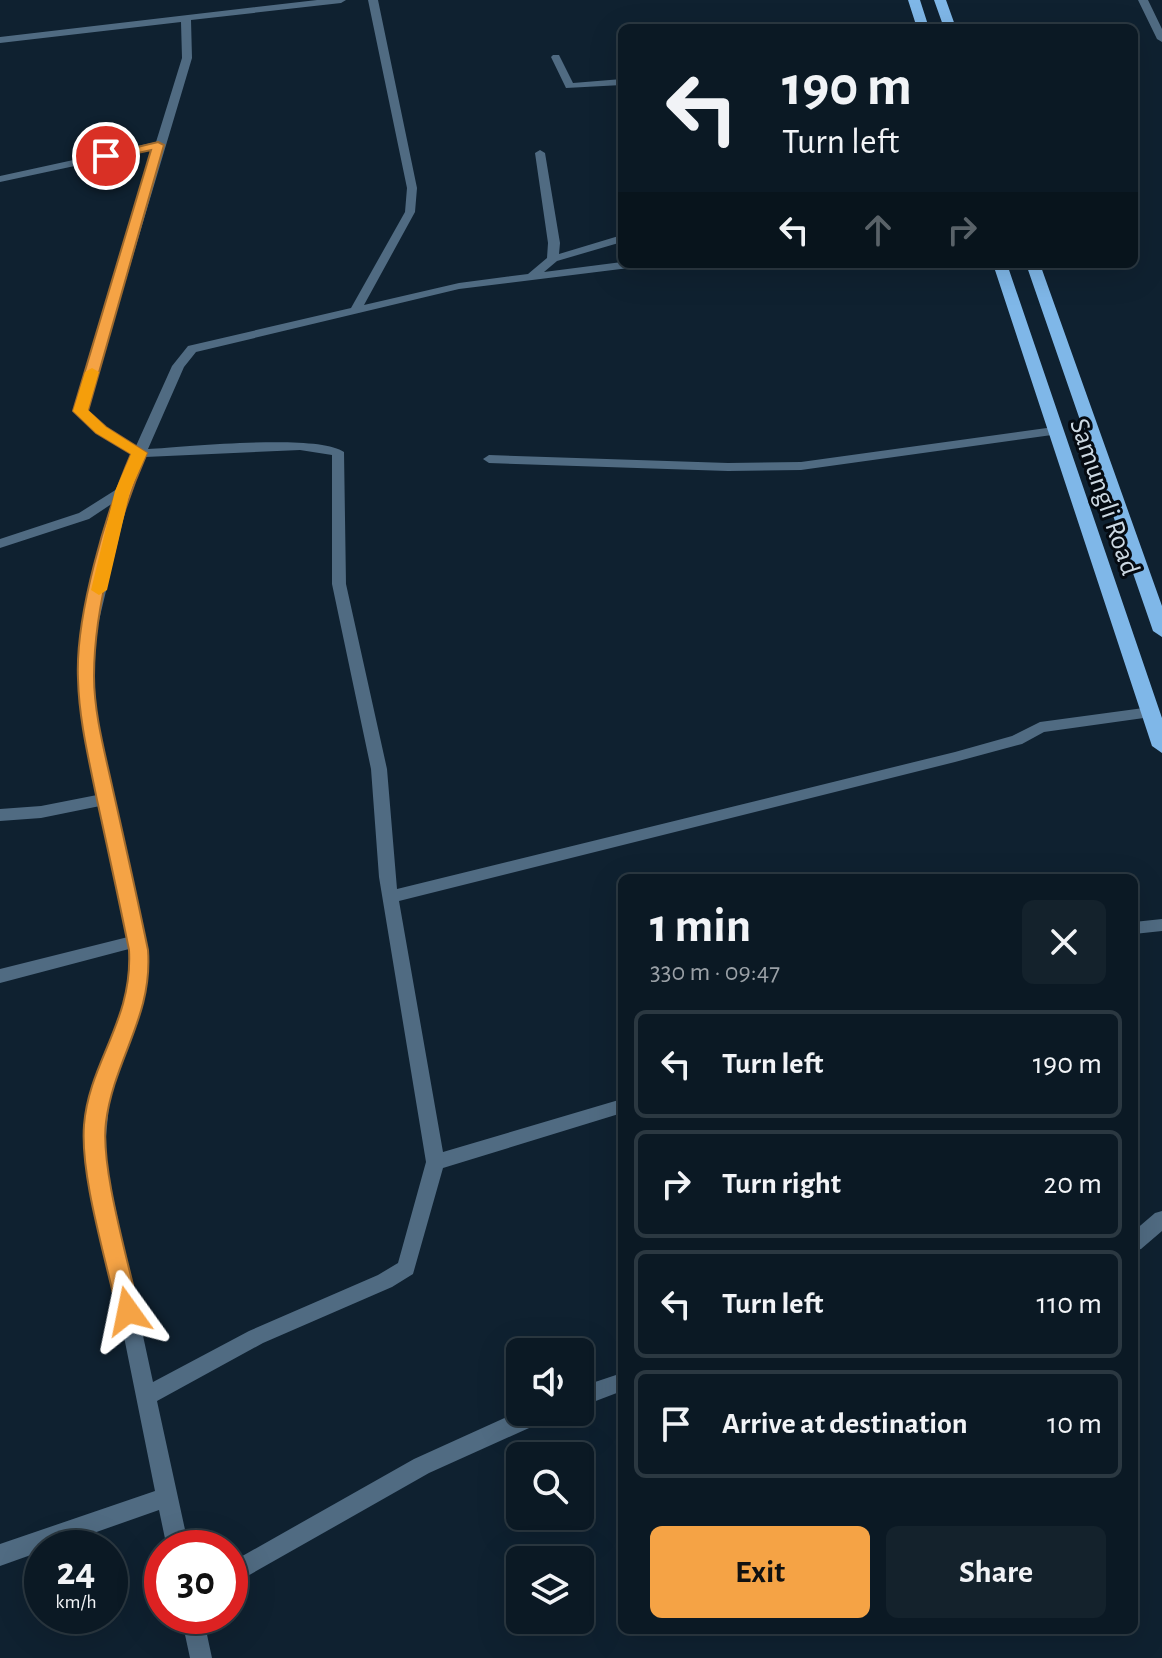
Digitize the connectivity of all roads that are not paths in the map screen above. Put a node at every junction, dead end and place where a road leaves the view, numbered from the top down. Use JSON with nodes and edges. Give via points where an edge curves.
{"nodes":[{"id":1,"x":243,"y":0,"type":"edge"},
{"id":2,"x":341,"y":0,"type":"edge"},
{"id":3,"x":373,"y":0,"type":"edge"},
{"id":4,"x":914,"y":0,"type":"edge"},
{"id":5,"x":940,"y":0,"type":"edge"},
{"id":6,"x":1143,"y":0,"type":"edge"},
{"id":7,"x":247,"y":11,"type":"junction"},
{"id":8,"x":186,"y":18,"type":"junction"},
{"id":9,"x":922,"y":24,"type":"edge"},
{"id":10,"x":949,"y":24,"type":"edge"},
{"id":11,"x":1162,"y":39,"type":"edge"},
{"id":12,"x":0,"y":40,"type":"edge"},
{"id":13,"x":556,"y":57,"type":"dead end"},
{"id":14,"x":618,"y":82,"type":"edge"},
{"id":15,"x":158,"y":145,"type":"junction"},
{"id":16,"x":540,"y":153,"type":"dead end"},
{"id":17,"x":0,"y":179,"type":"edge"},
{"id":18,"x":618,"y":239,"type":"edge"},
{"id":19,"x":553,"y":259,"type":"junction"},
{"id":20,"x":618,"y":266,"type":"edge"},
{"id":21,"x":1001,"y":268,"type":"edge"},
{"id":22,"x":1034,"y":268,"type":"edge"},
{"id":23,"x":531,"y":277,"type":"junction"},
{"id":24,"x":356,"y":309,"type":"junction"},
{"id":25,"x":1054,"y":431,"type":"junction"},
{"id":26,"x":139,"y":453,"type":"junction"},
{"id":27,"x":489,"y":459,"type":"dead end"},
{"id":28,"x":123,"y":491,"type":"junction"},
{"id":29,"x":0,"y":544,"type":"edge"},
{"id":30,"x":1162,"y":631,"type":"edge"},
{"id":31,"x":1151,"y":712,"type":"junction"},
{"id":32,"x":1162,"y":746,"type":"edge"},
{"id":33,"x":106,"y":799,"type":"junction"},
{"id":34,"x":0,"y":815,"type":"edge"},
{"id":35,"x":390,"y":897,"type":"junction"},
{"id":36,"x":1162,"y":925,"type":"edge"},
{"id":37,"x":1138,"y":928,"type":"edge"},
{"id":38,"x":137,"y":941,"type":"junction"},
{"id":39,"x":0,"y":976,"type":"edge"},
{"id":40,"x":618,"y":1107,"type":"edge"},
{"id":41,"x":435,"y":1162,"type":"junction"},
{"id":42,"x":1162,"y":1219,"type":"edge"},
{"id":43,"x":1138,"y":1240,"type":"edge"},
{"id":44,"x":618,"y":1383,"type":"edge"},
{"id":45,"x":594,"y":1392,"type":"edge"},
{"id":46,"x":146,"y":1396,"type":"junction"},
{"id":47,"x":506,"y":1426,"type":"edge"},
{"id":48,"x":167,"y":1497,"type":"junction"},
{"id":49,"x":174,"y":1530,"type":"edge"},
{"id":50,"x":0,"y":1555,"type":"edge"},
{"id":51,"x":248,"y":1564,"type":"edge"},
{"id":52,"x":196,"y":1634,"type":"edge"},
{"id":53,"x":201,"y":1658,"type":"edge"}],
"edges":[{"from":1,"to":7,"type":"street"},
{"from":2,"to":7,"type":"street"},
{"from":3,"to":24,"type":"street","via":[[412,188],[410,212]]},
{"from":4,"to":9,"type":"main road"},
{"from":5,"to":10,"type":"main road"},
{"from":6,"to":11,"type":"street"},
{"from":7,"to":8,"type":"street"},
{"from":8,"to":12,"type":"street"},
{"from":8,"to":15,"type":"street","via":[[187,58]]},
{"from":13,"to":14,"type":"street","via":[[570,86]]},
{"from":15,"to":17,"type":"street"},
{"from":15,"to":26,"type":"street","via":[[80,411]]},
{"from":16,"to":19,"type":"street"},
{"from":18,"to":19,"type":"street"},
{"from":19,"to":23,"type":"street"},
{"from":20,"to":23,"type":"street"},
{"from":21,"to":25,"type":"main road","name":"Samungli Road"},
{"from":22,"to":30,"type":"main road"},
{"from":23,"to":24,"type":"street","via":[[459,286]]},
{"from":24,"to":26,"type":"street","via":[[192,349],[178,366]]},
{"from":25,"to":27,"type":"street","via":[[801,466]]},
{"from":25,"to":31,"type":"main road","name":"Samungli Road"},
{"from":26,"to":28,"type":"street"},
{"from":26,"to":35,"type":"street","via":[[300,446],[338,452],[339,584],[379,769]]},
{"from":28,"to":29,"type":"street","via":[[84,516]]},
{"from":28,"to":33,"type":"street","via":[[88,637],[91,730]]},
{"from":31,"to":32,"type":"main road","name":"Samungli Road"},
{"from":31,"to":35,"type":"street","via":[[1040,727],[1017,740],[955,757]]},
{"from":33,"to":34,"type":"street"},
{"from":33,"to":38,"type":"street"},
{"from":35,"to":41,"type":"street"},
{"from":36,"to":37,"type":"street"},
{"from":38,"to":39,"type":"street"},
{"from":38,"to":46,"type":"street","via":[[140,976],[133,1012],[104,1083],[95,1125],[98,1169]]},
{"from":40,"to":41,"type":"street"},
{"from":41,"to":46,"type":"street","via":[[406,1268],[256,1337]]},
{"from":42,"to":43,"type":"street"},
{"from":44,"to":45,"type":"street"},
{"from":46,"to":48,"type":"street"},
{"from":47,"to":51,"type":"street","via":[[374,1489]]},
{"from":48,"to":49,"type":"street"},
{"from":48,"to":50,"type":"street"},
{"from":52,"to":53,"type":"street"}]}
